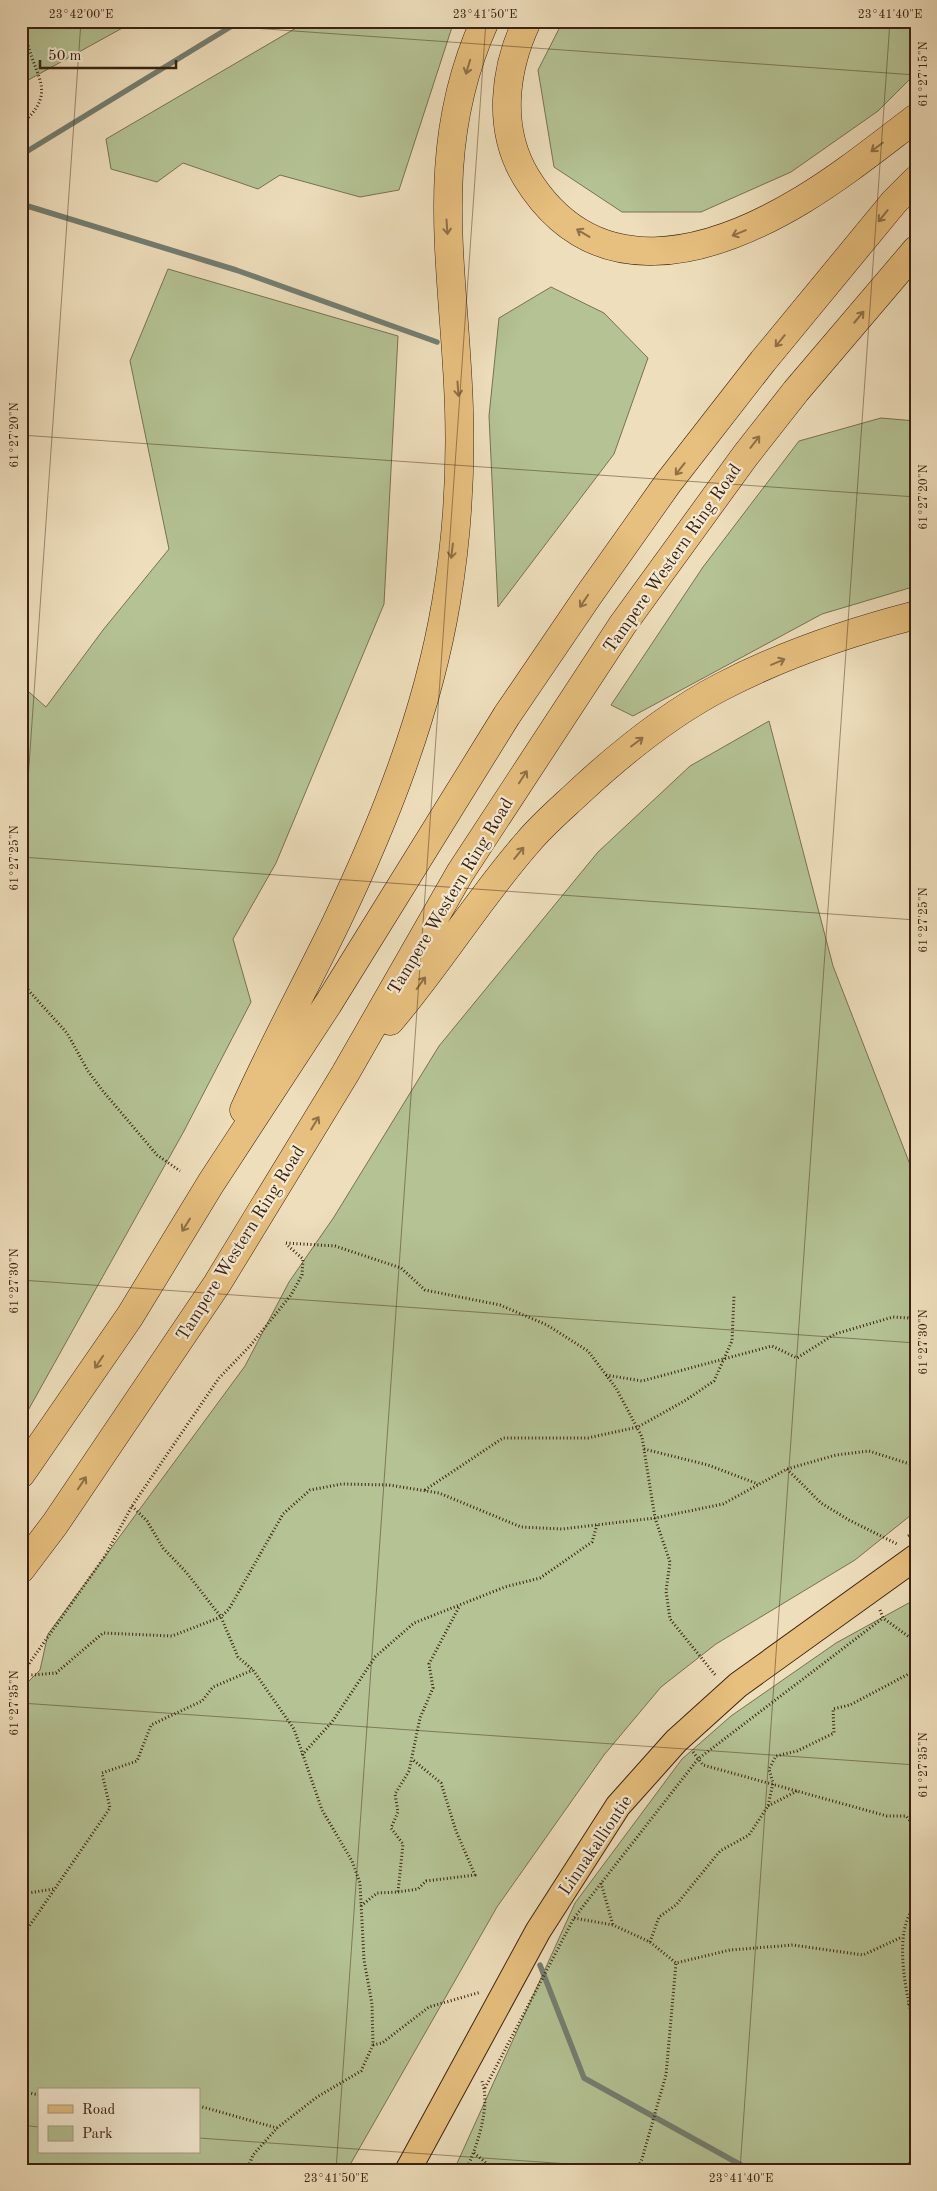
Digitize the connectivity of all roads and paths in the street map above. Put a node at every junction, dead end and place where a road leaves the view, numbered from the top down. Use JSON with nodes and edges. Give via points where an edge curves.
{"nodes":[{"id":1,"x":24,"y":21,"type":"edge"},
{"id":2,"x":485,"y":21,"type":"edge"},
{"id":3,"x":527,"y":21,"type":"edge"},
{"id":4,"x":916,"y":118,"type":"edge"},
{"id":5,"x":21,"y":125,"type":"edge"},
{"id":6,"x":916,"y":180,"type":"edge"},
{"id":7,"x":916,"y":250,"type":"edge"},
{"id":8,"x":916,"y":615,"type":"edge"},
{"id":9,"x":21,"y":982,"type":"edge"},
{"id":10,"x":26,"y":988,"type":"junction"},
{"id":11,"x":21,"y":991,"type":"edge"},
{"id":12,"x":345,"y":1074,"type":"junction"},
{"id":13,"x":180,"y":1171,"type":"dead end"},
{"id":14,"x":212,"y":1183,"type":"junction"},
{"id":15,"x":734,"y":1296,"type":"dead end"},
{"id":16,"x":916,"y":1322,"type":"edge"},
{"id":17,"x":724,"y":1358,"type":"junction"},
{"id":18,"x":606,"y":1375,"type":"junction"},
{"id":19,"x":638,"y":1427,"type":"junction"},
{"id":20,"x":644,"y":1449,"type":"junction"},
{"id":21,"x":916,"y":1466,"type":"edge"},
{"id":22,"x":787,"y":1469,"type":"junction"},
{"id":23,"x":21,"y":1474,"type":"edge"},
{"id":24,"x":758,"y":1485,"type":"junction"},
{"id":25,"x":425,"y":1491,"type":"junction"},
{"id":26,"x":132,"y":1506,"type":"junction"},
{"id":27,"x":655,"y":1518,"type":"junction"},
{"id":28,"x":597,"y":1525,"type":"junction"},
{"id":29,"x":907,"y":1550,"type":"edge"},
{"id":30,"x":21,"y":1569,"type":"edge"},
{"id":31,"x":870,"y":1590,"type":"junction"},
{"id":32,"x":459,"y":1607,"type":"junction"},
{"id":33,"x":221,"y":1617,"type":"junction"},
{"id":34,"x":883,"y":1618,"type":"junction"},
{"id":35,"x":916,"y":1642,"type":"edge"},
{"id":36,"x":254,"y":1670,"type":"junction"},
{"id":37,"x":916,"y":1670,"type":"edge"},
{"id":38,"x":21,"y":1675,"type":"edge"},
{"id":39,"x":716,"y":1676,"type":"dead end"},
{"id":40,"x":676,"y":1741,"type":"junction"},
{"id":41,"x":302,"y":1755,"type":"junction"},
{"id":42,"x":412,"y":1759,"type":"junction"},
{"id":43,"x":698,"y":1759,"type":"junction"},
{"id":44,"x":773,"y":1783,"type":"junction"},
{"id":45,"x":798,"y":1791,"type":"junction"},
{"id":46,"x":768,"y":1806,"type":"junction"},
{"id":47,"x":916,"y":1828,"type":"edge"},
{"id":48,"x":601,"y":1883,"type":"junction"},
{"id":49,"x":54,"y":1888,"type":"junction"},
{"id":50,"x":398,"y":1892,"type":"junction"},
{"id":51,"x":21,"y":1894,"type":"edge"},
{"id":52,"x":361,"y":1906,"type":"junction"},
{"id":53,"x":916,"y":1906,"type":"edge"},
{"id":54,"x":574,"y":1918,"type":"junction"},
{"id":55,"x":613,"y":1924,"type":"junction"},
{"id":56,"x":21,"y":1931,"type":"edge"},
{"id":57,"x":902,"y":1937,"type":"junction"},
{"id":58,"x":650,"y":1942,"type":"junction"},
{"id":59,"x":676,"y":1963,"type":"junction"},
{"id":60,"x":484,"y":1991,"type":"dead end"},
{"id":61,"x":916,"y":1998,"type":"edge"},
{"id":62,"x":908,"y":2006,"type":"junction"},
{"id":63,"x":916,"y":2030,"type":"edge"},
{"id":64,"x":373,"y":2045,"type":"junction"},
{"id":65,"x":470,"y":2056,"type":"junction"},
{"id":66,"x":485,"y":2088,"type":"junction"},
{"id":67,"x":21,"y":2091,"type":"edge"},
{"id":68,"x":38,"y":2095,"type":"edge"},
{"id":69,"x":200,"y":2106,"type":"edge"},
{"id":70,"x":277,"y":2128,"type":"junction"},
{"id":71,"x":916,"y":2140,"type":"edge"},
{"id":72,"x":474,"y":2152,"type":"junction"},
{"id":73,"x":247,"y":2170,"type":"edge"},
{"id":74,"x":408,"y":2170,"type":"edge"},
{"id":75,"x":466,"y":2170,"type":"edge"},
{"id":76,"x":496,"y":2170,"type":"edge"},
{"id":77,"x":636,"y":2170,"type":"edge"},
{"id":78,"x":908,"y":2170,"type":"edge"}],
"edges":[{"from":1,"to":5,"type":"path","via":[[42,84],[40,103]]},
{"from":2,"to":14,"type":"highway","one_way":true,"via":[[458,98],[449,157],[447,218],[459,407],[459,487],[446,602],[436,649],[402,766],[375,837],[260,1072]]},
{"from":4,"to":3,"type":"highway","one_way":true,"via":[[804,199],[743,232],[681,250],[650,252],[609,246],[586,236],[552,211],[521,169],[513,148],[507,120],[508,78],[510,62]]},
{"from":6,"to":14,"type":"highway","one_way":true,"via":[[894,202],[763,361],[668,484],[588,596],[507,715],[328,1004]]},
{"from":12,"to":7,"type":"highway","name":"Tampere Western Ring Road","one_way":true,"via":[[460,873],[623,624],[745,456]]},
{"from":12,"to":8,"type":"highway","one_way":true,"via":[[419,987],[490,888],[529,841],[622,754],[721,687],[837,639]]},
{"from":9,"to":10,"type":"path"},
{"from":10,"to":11,"type":"path"},
{"from":10,"to":13,"type":"path","via":[[67,1033],[102,1090],[157,1155]]},
{"from":30,"to":12,"type":"highway","name":"Tampere Western Ring Road","one_way":true,"via":[[55,1524],[217,1284]]},
{"from":14,"to":23,"type":"highway","one_way":true,"via":[[130,1316]]},
{"from":15,"to":17,"type":"path","via":[[732,1341]]},
{"from":16,"to":17,"type":"path","via":[[893,1317],[835,1334],[797,1358],[772,1346]]},
{"from":17,"to":18,"type":"path","via":[[642,1382]]},
{"from":17,"to":19,"type":"path","via":[[714,1381]]},
{"from":18,"to":19,"type":"path"},
{"from":18,"to":26,"type":"path","via":[[588,1351],[547,1325],[500,1305],[425,1290],[401,1268],[335,1246],[286,1243],[303,1259],[302,1275],[291,1295],[220,1378]]},
{"from":19,"to":20,"type":"path"},
{"from":19,"to":25,"type":"path","via":[[588,1438],[504,1438]]},
{"from":20,"to":24,"type":"path","via":[[708,1465]]},
{"from":20,"to":27,"type":"path"},
{"from":21,"to":22,"type":"path","via":[[869,1451],[836,1455]]},
{"from":22,"to":24,"type":"path"},
{"from":22,"to":29,"type":"path","via":[[821,1503]]},
{"from":24,"to":27,"type":"path","via":[[723,1504]]},
{"from":25,"to":28,"type":"path","via":[[440,1493],[521,1527],[562,1529]]},
{"from":25,"to":33,"type":"path","via":[[389,1485],[342,1484],[310,1490],[283,1514],[229,1609]]},
{"from":26,"to":33,"type":"path"},
{"from":26,"to":38,"type":"path","via":[[105,1556]]},
{"from":27,"to":28,"type":"path"},
{"from":27,"to":39,"type":"path","via":[[670,1562],[666,1591],[670,1619]]},
{"from":28,"to":32,"type":"path","via":[[592,1542],[540,1578],[505,1587]]},
{"from":29,"to":31,"type":"main road","name":"Linnakalliontie"},
{"from":31,"to":34,"type":"path"},
{"from":31,"to":40,"type":"main road","name":"Linnakalliontie","via":[[738,1685]]},
{"from":32,"to":41,"type":"path","via":[[414,1623],[375,1657],[332,1722]]},
{"from":32,"to":42,"type":"path","via":[[429,1664],[433,1688],[420,1718]]},
{"from":33,"to":36,"type":"path","via":[[238,1657]]},
{"from":33,"to":38,"type":"path","via":[[172,1636],[103,1633],[56,1673]]},
{"from":34,"to":35,"type":"path"},
{"from":34,"to":43,"type":"path"},
{"from":36,"to":41,"type":"path","via":[[294,1729]]},
{"from":36,"to":49,"type":"path","via":[[213,1687],[202,1701],[152,1725],[137,1761],[102,1773],[110,1808]]},
{"from":37,"to":44,"type":"path","via":[[850,1705],[833,1709],[834,1733],[797,1751],[776,1756],[769,1769]]},
{"from":40,"to":43,"type":"path","via":[[691,1750]]},
{"from":40,"to":65,"type":"main road","name":"Linnakalliontie","via":[[618,1806],[538,1931]]},
{"from":41,"to":52,"type":"path","via":[[322,1810],[352,1861],[360,1884]]},
{"from":42,"to":50,"type":"path","via":[[409,1771],[395,1794],[398,1812],[392,1828],[403,1844]]},
{"from":42,"to":50,"type":"path","via":[[441,1783],[456,1831],[475,1875],[426,1881],[418,1889]]},
{"from":43,"to":44,"type":"path","via":[[703,1765]]},
{"from":43,"to":48,"type":"path"},
{"from":44,"to":45,"type":"path"},
{"from":44,"to":46,"type":"path"},
{"from":45,"to":46,"type":"path"},
{"from":45,"to":47,"type":"path","via":[[887,1816],[906,1816]]},
{"from":46,"to":58,"type":"path","via":[[748,1834],[720,1851],[676,1905],[659,1917]]},
{"from":48,"to":54,"type":"path"},
{"from":48,"to":55,"type":"path"},
{"from":49,"to":51,"type":"path"},
{"from":49,"to":56,"type":"path","via":[[28,1928]]},
{"from":50,"to":52,"type":"path","via":[[377,1894]]},
{"from":52,"to":64,"type":"path","via":[[364,1960],[372,2004]]},
{"from":53,"to":57,"type":"path","via":[[910,1912]]},
{"from":54,"to":55,"type":"path"},
{"from":54,"to":66,"type":"path"},
{"from":55,"to":58,"type":"path"},
{"from":57,"to":59,"type":"path","via":[[863,1955],[793,1945],[730,1950]]},
{"from":57,"to":62,"type":"path"},
{"from":58,"to":59,"type":"path"},
{"from":59,"to":77,"type":"path","via":[[666,2075]]},
{"from":60,"to":64,"type":"path","via":[[429,2007],[382,2043]]},
{"from":61,"to":62,"type":"path"},
{"from":62,"to":63,"type":"path"},
{"from":64,"to":70,"type":"path","via":[[361,2071],[317,2097]]},
{"from":65,"to":66,"type":"path"},
{"from":65,"to":74,"type":"main road","name":"Linnakalliontie"},
{"from":66,"to":72,"type":"path"},
{"from":67,"to":68,"type":"path"},
{"from":69,"to":70,"type":"path"},
{"from":70,"to":73,"type":"path","via":[[253,2155]]},
{"from":71,"to":78,"type":"path"},
{"from":72,"to":75,"type":"path"},
{"from":72,"to":76,"type":"path"}]}
